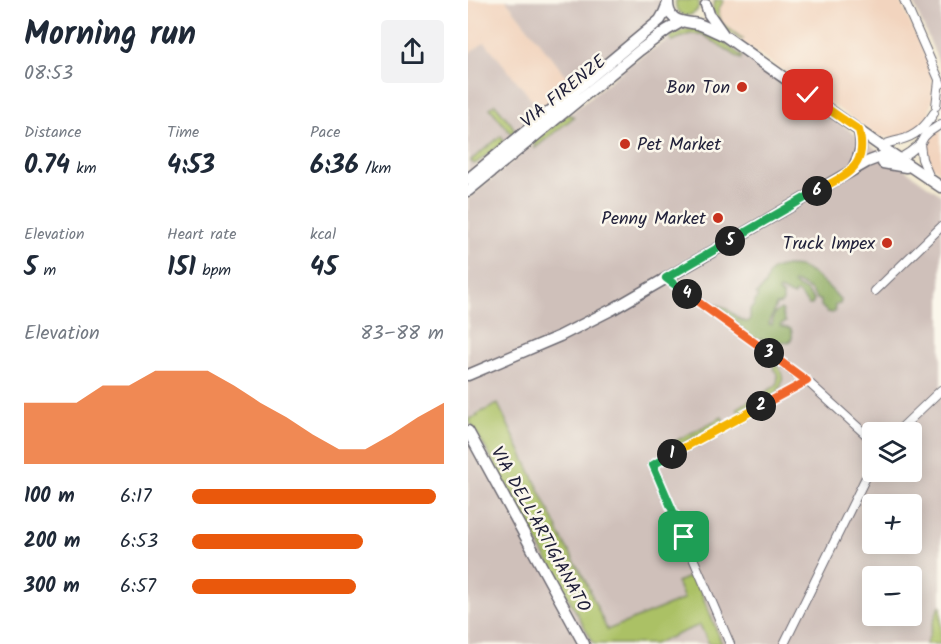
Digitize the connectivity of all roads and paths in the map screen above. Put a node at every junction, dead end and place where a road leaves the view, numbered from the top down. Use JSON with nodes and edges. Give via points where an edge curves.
{"nodes":[{"id":1,"x":904,"y":0,"type":"edge"},
{"id":2,"x":668,"y":1,"type":"edge"},
{"id":3,"x":706,"y":2,"type":"edge"},
{"id":4,"x":684,"y":22,"type":"junction"},
{"id":5,"x":725,"y":36,"type":"junction"},
{"id":6,"x":940,"y":82,"type":"edge"},
{"id":7,"x":937,"y":107,"type":"edge"},
{"id":8,"x":941,"y":124,"type":"edge"},
{"id":9,"x":859,"y":130,"type":"junction"},
{"id":10,"x":910,"y":137,"type":"junction"},
{"id":11,"x":920,"y":144,"type":"junction"},
{"id":12,"x":881,"y":146,"type":"junction"},
{"id":13,"x":899,"y":158,"type":"junction"},
{"id":14,"x":883,"y":163,"type":"junction"},
{"id":15,"x":913,"y":168,"type":"junction"},
{"id":16,"x":850,"y":172,"type":"junction"},
{"id":17,"x":468,"y":179,"type":"edge"},
{"id":18,"x":937,"y":184,"type":"edge"},
{"id":19,"x":468,"y":191,"type":"edge"},
{"id":20,"x":941,"y":227,"type":"edge"},
{"id":21,"x":666,"y":278,"type":"junction"},
{"id":22,"x":875,"y":291,"type":"dead end"},
{"id":23,"x":468,"y":375,"type":"edge"},
{"id":24,"x":807,"y":381,"type":"junction"},
{"id":25,"x":941,"y":390,"type":"edge"},
{"id":26,"x":907,"y":422,"type":"edge"},
{"id":27,"x":468,"y":431,"type":"edge"},
{"id":28,"x":862,"y":431,"type":"edge"},
{"id":29,"x":864,"y":482,"type":"edge"},
{"id":30,"x":584,"y":644,"type":"edge"},
{"id":31,"x":730,"y":644,"type":"edge"},
{"id":32,"x":784,"y":644,"type":"edge"}],
"edges":[{"from":1,"to":6,"type":"street"},
{"from":2,"to":4,"type":"main road","via":[[671,15]]},
{"from":2,"to":17,"type":"main road","name":"VIA FIRENZE","via":[[660,20]]},
{"from":3,"to":4,"type":"main road","name":"VIA FIRENZE","via":[[700,18]]},
{"from":3,"to":5,"type":"main road"},
{"from":4,"to":5,"type":"main road"},
{"from":4,"to":19,"type":"main road","name":"VIA FIRENZE","via":[[640,50]]},
{"from":5,"to":9,"type":"main road"},
{"from":6,"to":7,"type":"street"},
{"from":7,"to":8,"type":"street","via":[[936,120]]},
{"from":7,"to":10,"type":"street","via":[[925,126]]},
{"from":8,"to":11,"type":"street"},
{"from":9,"to":12,"type":"main road"},
{"from":9,"to":16,"type":"main road","via":[[861,154]]},
{"from":10,"to":12,"type":"street"},
{"from":10,"to":13,"type":"street"},
{"from":11,"to":13,"type":"street"},
{"from":11,"to":18,"type":"street","via":[[923,165]]},
{"from":12,"to":13,"type":"main road"},
{"from":12,"to":16,"type":"main road"},
{"from":13,"to":14,"type":"main road"},
{"from":13,"to":15,"type":"main road"},
{"from":13,"to":16,"type":"main road","via":[[879,157]]},
{"from":14,"to":15,"type":"main road"},
{"from":14,"to":16,"type":"main road"},
{"from":15,"to":18,"type":"main road"},
{"from":16,"to":21,"type":"main road"},
{"from":20,"to":22,"type":"street"},
{"from":21,"to":23,"type":"main road","via":[[575,329]]},
{"from":21,"to":24,"type":"street"},
{"from":24,"to":28,"type":"street"},
{"from":24,"to":31,"type":"street","via":[[653,465]]},
{"from":25,"to":26,"type":"street"},
{"from":27,"to":30,"type":"main road","name":"VIA DELL'ARTIGIANATO"},
{"from":29,"to":32,"type":"street"}]}
